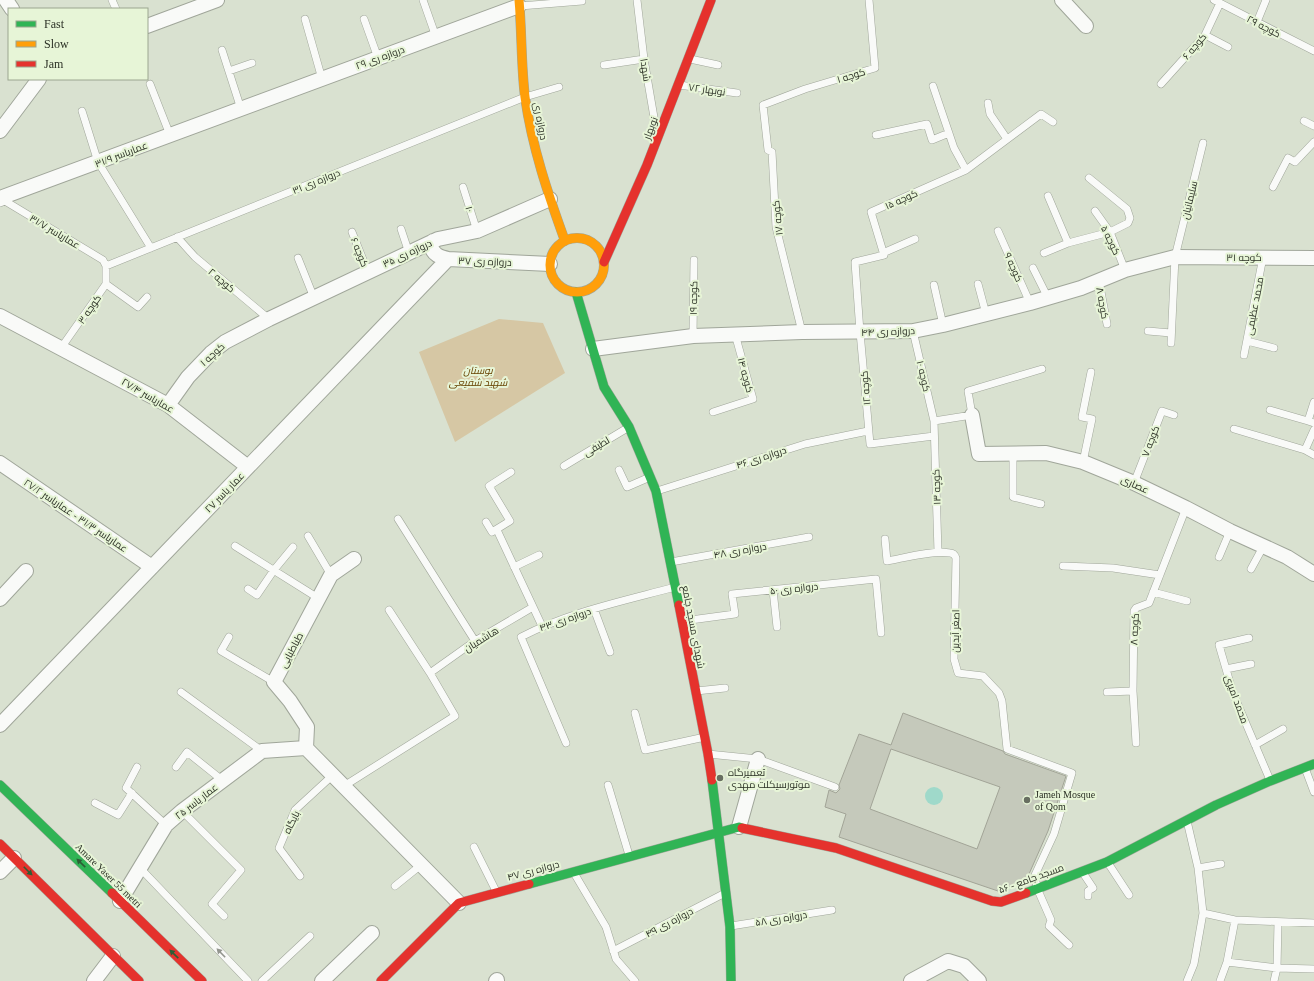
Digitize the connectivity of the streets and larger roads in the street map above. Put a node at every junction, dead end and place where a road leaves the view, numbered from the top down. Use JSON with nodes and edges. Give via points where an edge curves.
{"nodes":[{"id":1,"x":217,"y":0,"type":"edge"},
{"id":2,"x":711,"y":0,"type":"edge"},
{"id":3,"x":1062,"y":0,"type":"edge"},
{"id":4,"x":519,"y":3,"type":"edge"},
{"id":5,"x":148,"y":26,"type":"edge"},
{"id":6,"x":1086,"y":26,"type":"dead end"},
{"id":7,"x":38,"y":80,"type":"edge"},
{"id":8,"x":241,"y":109,"type":"joint"},
{"id":9,"x":2,"y":124,"type":"edge"},
{"id":10,"x":0,"y":198,"type":"edge"},
{"id":11,"x":550,"y":199,"type":"junction"},
{"id":12,"x":433,"y":241,"type":"junction"},
{"id":13,"x":565,"y":241,"type":"junction"},
{"id":14,"x":1174,"y":257,"type":"joint"},
{"id":15,"x":1314,"y":258,"type":"edge"},
{"id":16,"x":448,"y":259,"type":"junction"},
{"id":17,"x":604,"y":262,"type":"junction"},
{"id":18,"x":550,"y":264,"type":"junction"},
{"id":19,"x":576,"y":292,"type":"junction"},
{"id":20,"x":0,"y":316,"type":"edge"},
{"id":21,"x":269,"y":319,"type":"joint"},
{"id":22,"x":593,"y":349,"type":"junction"},
{"id":23,"x":168,"y":405,"type":"junction"},
{"id":24,"x":972,"y":416,"type":"road end"},
{"id":25,"x":0,"y":463,"type":"edge"},
{"id":26,"x":248,"y":467,"type":"junction"},
{"id":27,"x":354,"y":559,"type":"dead end"},
{"id":28,"x":152,"y":567,"type":"junction"},
{"id":29,"x":26,"y":571,"type":"dead end"},
{"id":30,"x":1314,"y":574,"type":"edge"},
{"id":31,"x":0,"y":599,"type":"edge"},
{"id":32,"x":0,"y":725,"type":"edge"},
{"id":33,"x":306,"y":748,"type":"junction"},
{"id":34,"x":758,"y":759,"type":"road end"},
{"id":35,"x":1314,"y":764,"type":"edge"},
{"id":36,"x":0,"y":785,"type":"edge"},
{"id":37,"x":739,"y":827,"type":"junction"},
{"id":38,"x":719,"y":832,"type":"junction"},
{"id":39,"x":0,"y":844,"type":"edge"},
{"id":40,"x":14,"y":858,"type":"junction"},
{"id":41,"x":0,"y":872,"type":"edge"},
{"id":42,"x":120,"y":901,"type":"junction"},
{"id":43,"x":459,"y":903,"type":"junction"},
{"id":44,"x":372,"y":933,"type":"dead end"},
{"id":45,"x":113,"y":956,"type":"junction"},
{"id":46,"x":94,"y":981,"type":"edge"},
{"id":47,"x":139,"y":981,"type":"edge"},
{"id":48,"x":202,"y":981,"type":"edge"},
{"id":49,"x":322,"y":981,"type":"edge"},
{"id":50,"x":381,"y":981,"type":"edge"},
{"id":51,"x":731,"y":981,"type":"edge"},
{"id":52,"x":911,"y":981,"type":"edge"},
{"id":53,"x":978,"y":981,"type":"edge"}],
"edges":[{"from":1,"to":5,"type":"street"},
{"from":2,"to":17,"type":"main road","name":"نوبهار","via":[[658,140]]},
{"from":3,"to":6,"type":"street"},
{"from":4,"to":8,"type":"street","name":"دروازه ری ۲۹","via":[[436,37]]},
{"from":4,"to":11,"type":"main road","name":"دروازه ری","via":[[525,97],[533,141]]},
{"from":7,"to":9,"type":"street"},
{"from":8,"to":10,"type":"street","name":"عماریاسر ۳۱/۹"},
{"from":11,"to":12,"type":"street","name":"دروازه ری ۳۵","via":[[476,230]]},
{"from":11,"to":13,"type":"main road","name":"دروازه ری"},
{"from":12,"to":16,"type":"street","name":"دروازه ری ۳۷","via":[[431,246],[434,253]]},
{"from":12,"to":21,"type":"street","name":"دروازه ری ۳۵"},
{"from":13,"to":17,"type":"main road","via":[[578,238],[590,241],[599,250]]},
{"from":13,"to":18,"type":"main road","via":[[552,254]]},
{"from":14,"to":15,"type":"street","name":"کوچه ۳۱"},
{"from":14,"to":22,"type":"street","name":"دروازه ری ۴۴","via":[[1125,270],[1048,298],[943,326],[914,331],[692,336]]},
{"from":16,"to":18,"type":"street","name":"دروازه ری ۳۷"},
{"from":16,"to":26,"type":"street","name":"عمار یاسر ۲۷"},
{"from":17,"to":19,"type":"main road","via":[[603,273],[597,283],[587,290]]},
{"from":18,"to":19,"type":"main road","via":[[557,283],[566,290]]},
{"from":19,"to":22,"type":"main road","name":"شهدای مسجد جامع"},
{"from":20,"to":23,"type":"street","name":"عماریاسر ۲۷/۴"},
{"from":21,"to":23,"type":"street","name":"کوچه ۱","via":[[225,342],[211,353],[188,377]]},
{"from":22,"to":38,"type":"main road","name":"شهدای مسجد جامع","via":[[604,387],[629,427],[656,491],[705,737]]},
{"from":23,"to":26,"type":"street","name":"عماریاسر ۲۷/۴"},
{"from":24,"to":30,"type":"street","name":"عصاری","via":[[979,454],[1046,453],[1083,462],[1186,508],[1287,557]]},
{"from":25,"to":28,"type":"street","name":"عماریاسر ۳۱/۳ - عماریاسر ۲۷/۲"},
{"from":26,"to":28,"type":"street","name":"عمار یاسر ۲۷"},
{"from":27,"to":33,"type":"street","name":"طباطبایی","via":[[331,575],[274,682],[307,728]]},
{"from":28,"to":32,"type":"street","name":"عمار یاسر ۲۷"},
{"from":29,"to":31,"type":"street"},
{"from":33,"to":42,"type":"street","name":"عمار یاسر ۲۵","via":[[262,751],[182,811],[166,825]]},
{"from":33,"to":43,"type":"street"},
{"from":34,"to":37,"type":"street"},
{"from":35,"to":37,"type":"main road","name":"۵۶ - مسجد جامع","via":[[1216,804],[1107,862],[1001,902],[836,848]]},
{"from":42,"to":36,"type":"main road","name":"Amare Yaser 55 metri","one_way":true},
{"from":37,"to":38,"type":"main road","name":"۵۶ - مسجد جامع"},
{"from":38,"to":43,"type":"main road","name":"دروازه ری ۴۷"},
{"from":38,"to":51,"type":"main road","name":"شهدای مسجد جامع","via":[[730,927]]},
{"from":39,"to":40,"type":"main road"},
{"from":40,"to":41,"type":"street"},
{"from":40,"to":45,"type":"main road","one_way":true},
{"from":48,"to":42,"type":"main road","name":"Amare Yaser 55 metri","one_way":true},
{"from":43,"to":50,"type":"main road","name":"دروازه ری ۴۷"},
{"from":44,"to":49,"type":"street"},
{"from":45,"to":46,"type":"street"},
{"from":45,"to":47,"type":"main road"},
{"from":52,"to":53,"type":"street","via":[[948,961],[964,966]]}]}
